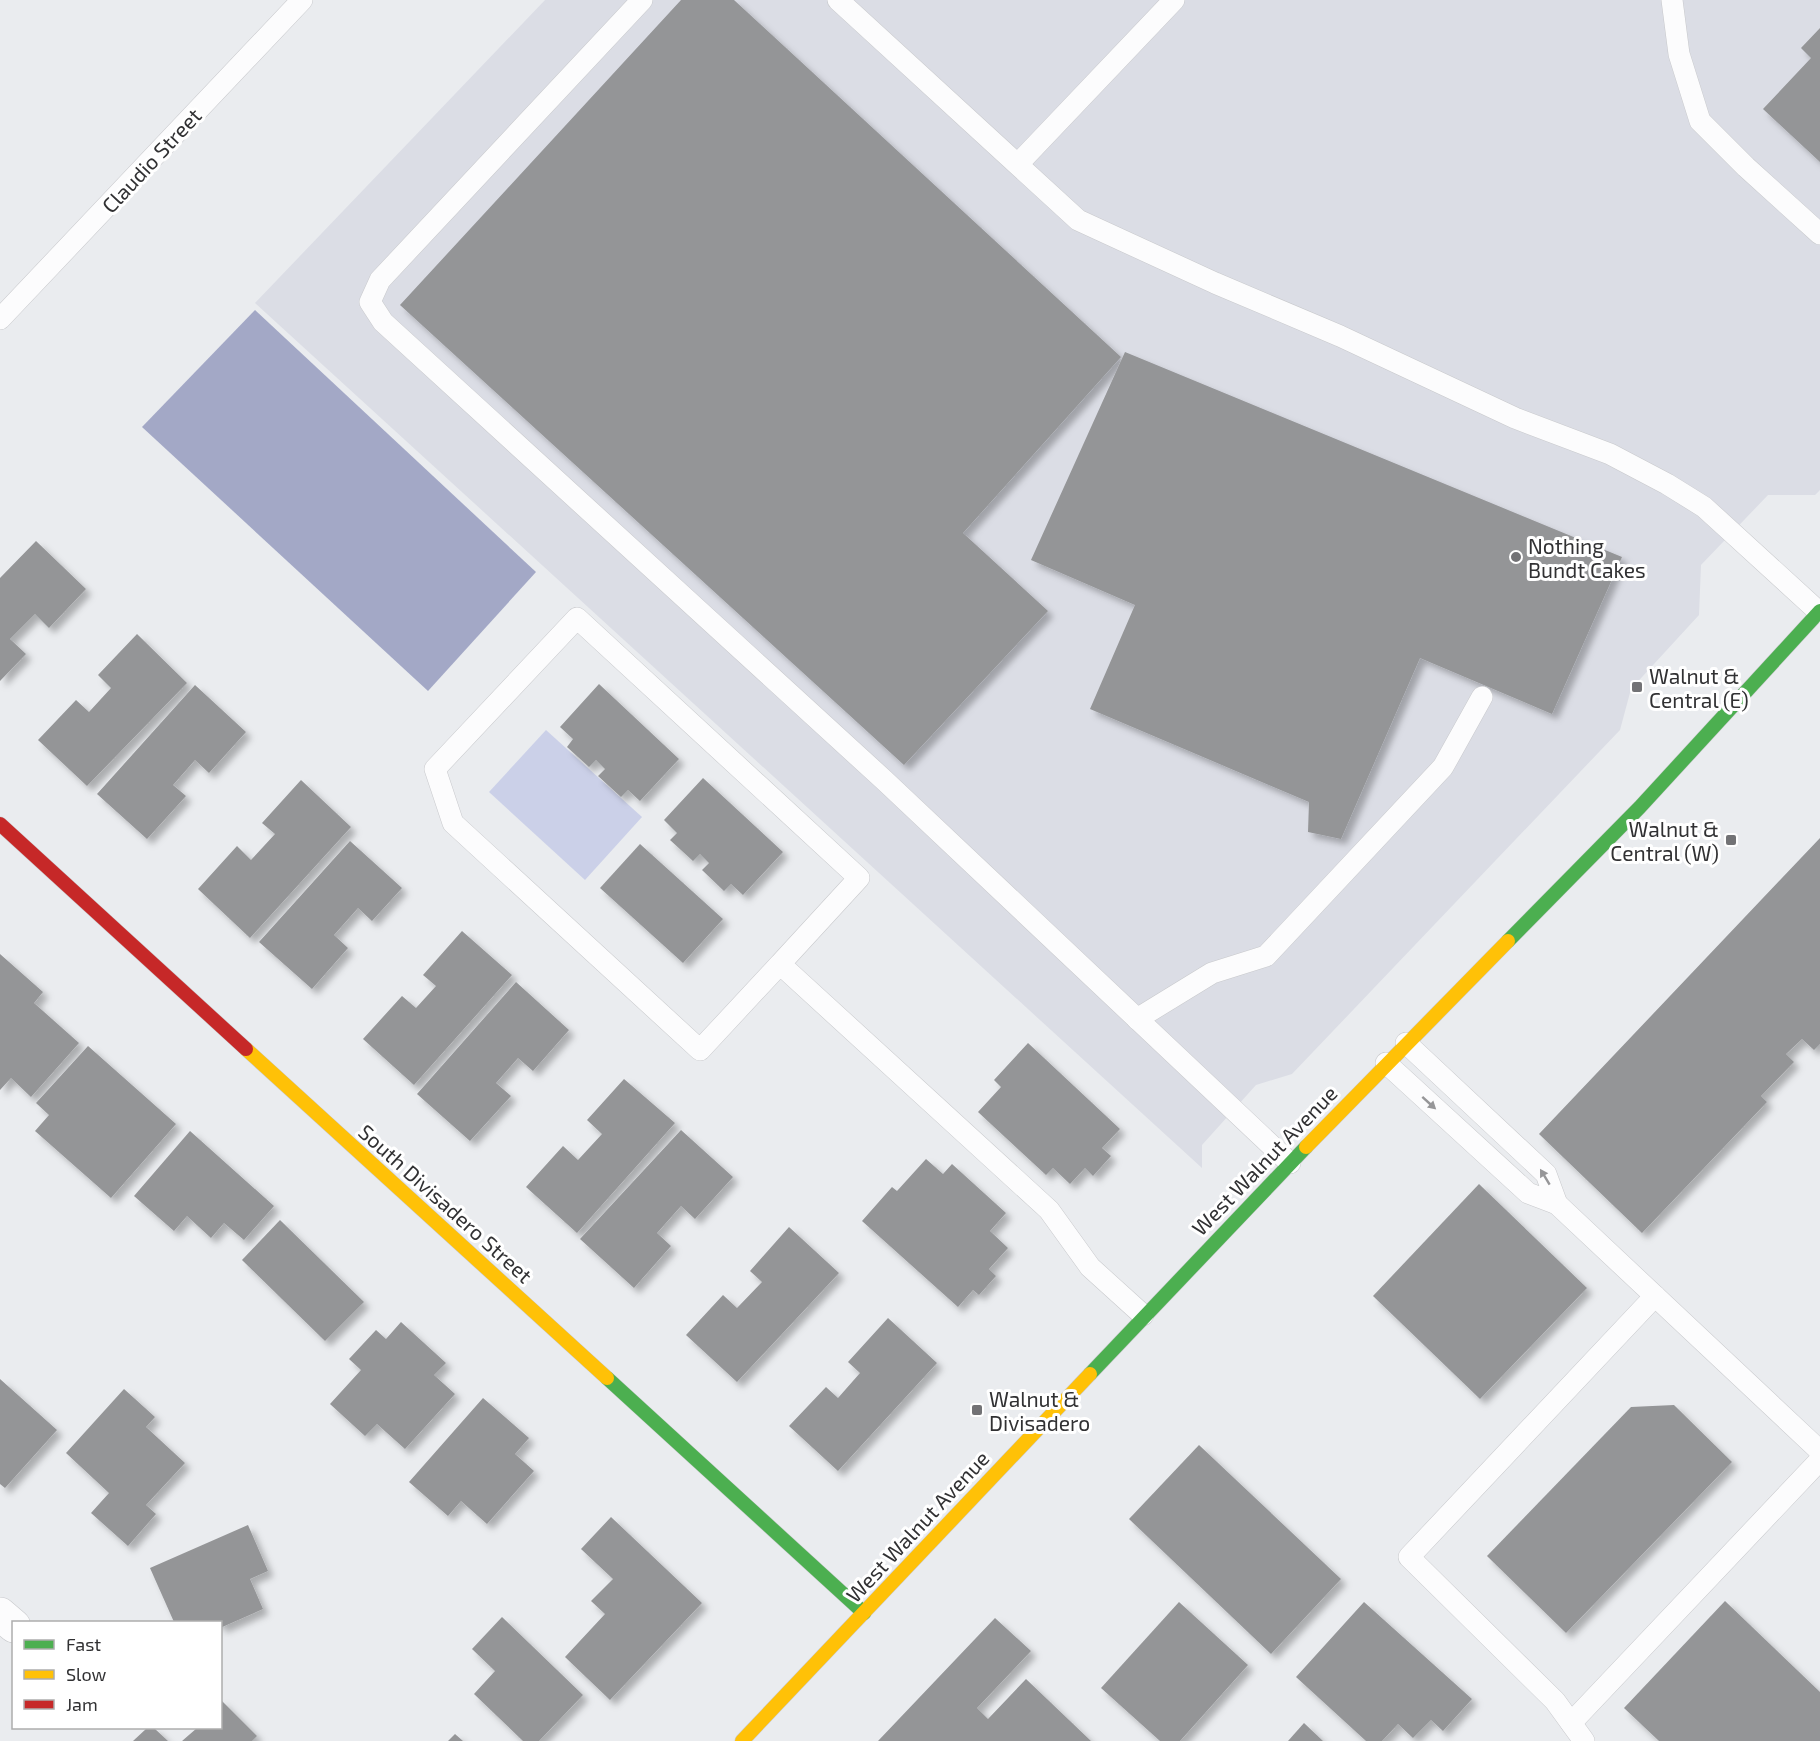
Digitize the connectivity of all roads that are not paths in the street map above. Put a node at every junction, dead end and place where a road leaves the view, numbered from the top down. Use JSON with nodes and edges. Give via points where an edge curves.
{"nodes":[{"id":1,"x":302,"y":0,"type":"edge"},
{"id":2,"x":642,"y":0,"type":"edge"},
{"id":3,"x":838,"y":0,"type":"edge"},
{"id":4,"x":1174,"y":0,"type":"edge"},
{"id":5,"x":1672,"y":0,"type":"edge"},
{"id":6,"x":1018,"y":164,"type":"junction"},
{"id":7,"x":1820,"y":234,"type":"edge"},
{"id":8,"x":0,"y":319,"type":"edge"},
{"id":9,"x":1820,"y":612,"type":"edge"},
{"id":10,"x":1482,"y":697,"type":"dead end"},
{"id":11,"x":0,"y":824,"type":"edge"},
{"id":12,"x":780,"y":964,"type":"junction"},
{"id":13,"x":1137,"y":1019,"type":"junction"},
{"id":14,"x":1406,"y":1043,"type":"junction"},
{"id":15,"x":1386,"y":1064,"type":"junction"},
{"id":16,"x":1290,"y":1163,"type":"junction"},
{"id":17,"x":1557,"y":1204,"type":"junction"},
{"id":18,"x":1655,"y":1296,"type":"junction"},
{"id":19,"x":1143,"y":1315,"type":"junction"},
{"id":20,"x":1820,"y":1451,"type":"edge"},
{"id":21,"x":1820,"y":1460,"type":"edge"},
{"id":22,"x":864,"y":1613,"type":"junction"},
{"id":23,"x":0,"y":1614,"type":"edge"},
{"id":24,"x":12,"y":1624,"type":"edge"},
{"id":25,"x":1571,"y":1723,"type":"junction"},
{"id":26,"x":742,"y":1741,"type":"edge"},
{"id":27,"x":1584,"y":1741,"type":"edge"}],
"edges":[{"from":1,"to":8,"type":"lane","name":"Claudio Street"},
{"from":2,"to":13,"type":"lane","via":[[380,280],[370,302],[382,322],[875,772]]},
{"from":3,"to":6,"type":"lane"},
{"from":4,"to":6,"type":"lane"},
{"from":5,"to":7,"type":"lane","via":[[1679,54],[1700,121]]},
{"from":6,"to":9,"type":"lane","via":[[1078,220],[1108,235],[1340,336],[1515,418],[1610,454],[1667,483],[1704,507]]},
{"from":9,"to":14,"type":"main road","name":"West Walnut Avenue","via":[[1640,807]]},
{"from":10,"to":13,"type":"lane","via":[[1443,767],[1266,956],[1212,973]]},
{"from":11,"to":22,"type":"main road","name":"South Divisadero Street"},
{"from":12,"to":12,"type":"lane","via":[[700,1050],[453,823],[435,770],[577,618],[859,878]]},
{"from":12,"to":19,"type":"lane","via":[[1050,1210],[1090,1267]]},
{"from":13,"to":16,"type":"lane"},
{"from":14,"to":15,"type":"main road","name":"West Walnut Avenue"},
{"from":17,"to":14,"type":"lane","one_way":true,"via":[[1546,1174]]},
{"from":15,"to":16,"type":"main road","name":"West Walnut Avenue"},
{"from":15,"to":17,"type":"lane","one_way":true,"via":[[1528,1193]]},
{"from":16,"to":19,"type":"main road","name":"West Walnut Avenue"},
{"from":17,"to":18,"type":"lane"},
{"from":18,"to":20,"type":"lane"},
{"from":18,"to":25,"type":"lane","via":[[1408,1557],[1555,1701]]},
{"from":19,"to":22,"type":"main road","name":"West Walnut Avenue"},
{"from":21,"to":25,"type":"lane"},
{"from":22,"to":26,"type":"main road","name":"West Walnut Avenue"},
{"from":23,"to":24,"type":"street"},
{"from":25,"to":27,"type":"lane"}]}
